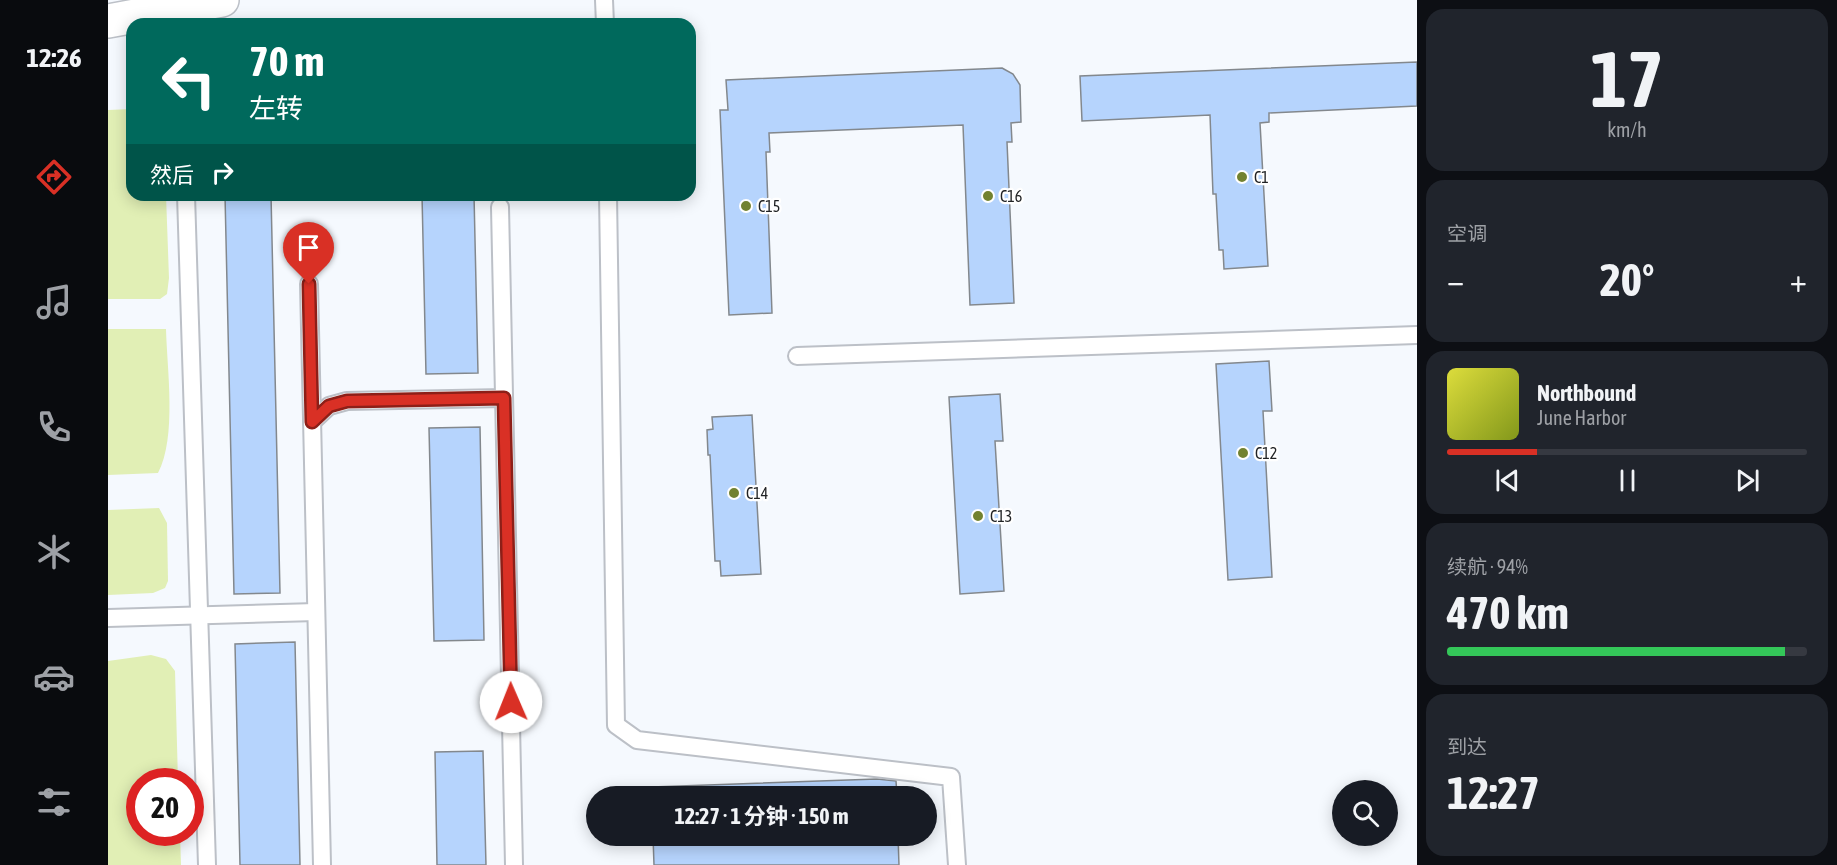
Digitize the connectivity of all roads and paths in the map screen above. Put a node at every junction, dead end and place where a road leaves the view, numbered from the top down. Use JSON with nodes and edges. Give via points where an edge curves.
{"nodes":[{"id":1,"x":222,"y":0,"type":"edge"},
{"id":2,"x":604,"y":0,"type":"edge"},
{"id":3,"x":605,"y":18,"type":"edge"},
{"id":4,"x":108,"y":21,"type":"edge"},
{"id":5,"x":186,"y":201,"type":"edge"},
{"id":6,"x":608,"y":201,"type":"edge"},
{"id":7,"x":500,"y":207,"type":"dead end"},
{"id":8,"x":309,"y":284,"type":"dead end"},
{"id":9,"x":1417,"y":335,"type":"edge"},
{"id":10,"x":797,"y":356,"type":"dead end"},
{"id":11,"x":504,"y":398,"type":"junction"},
{"id":12,"x":312,"y":422,"type":"junction"},
{"id":13,"x":316,"y":612,"type":"junction"},
{"id":14,"x":199,"y":615,"type":"junction"},
{"id":15,"x":108,"y":618,"type":"edge"},
{"id":16,"x":207,"y":865,"type":"edge"},
{"id":17,"x":322,"y":865,"type":"edge"},
{"id":18,"x":514,"y":865,"type":"edge"},
{"id":19,"x":957,"y":865,"type":"edge"}],
"edges":[{"from":1,"to":4,"type":"street"},
{"from":2,"to":3,"type":"lane"},
{"from":5,"to":14,"type":"lane"},
{"from":6,"to":19,"type":"lane","via":[[616,725],[637,740],[951,777]]},
{"from":7,"to":11,"type":"lane"},
{"from":8,"to":12,"type":"lane"},
{"from":9,"to":10,"type":"lane"},
{"from":11,"to":12,"type":"lane","via":[[347,401],[329,406]]},
{"from":11,"to":18,"type":"lane"},
{"from":12,"to":13,"type":"lane"},
{"from":13,"to":14,"type":"lane"},
{"from":13,"to":17,"type":"lane"},
{"from":14,"to":15,"type":"lane"},
{"from":14,"to":16,"type":"lane"}]}
